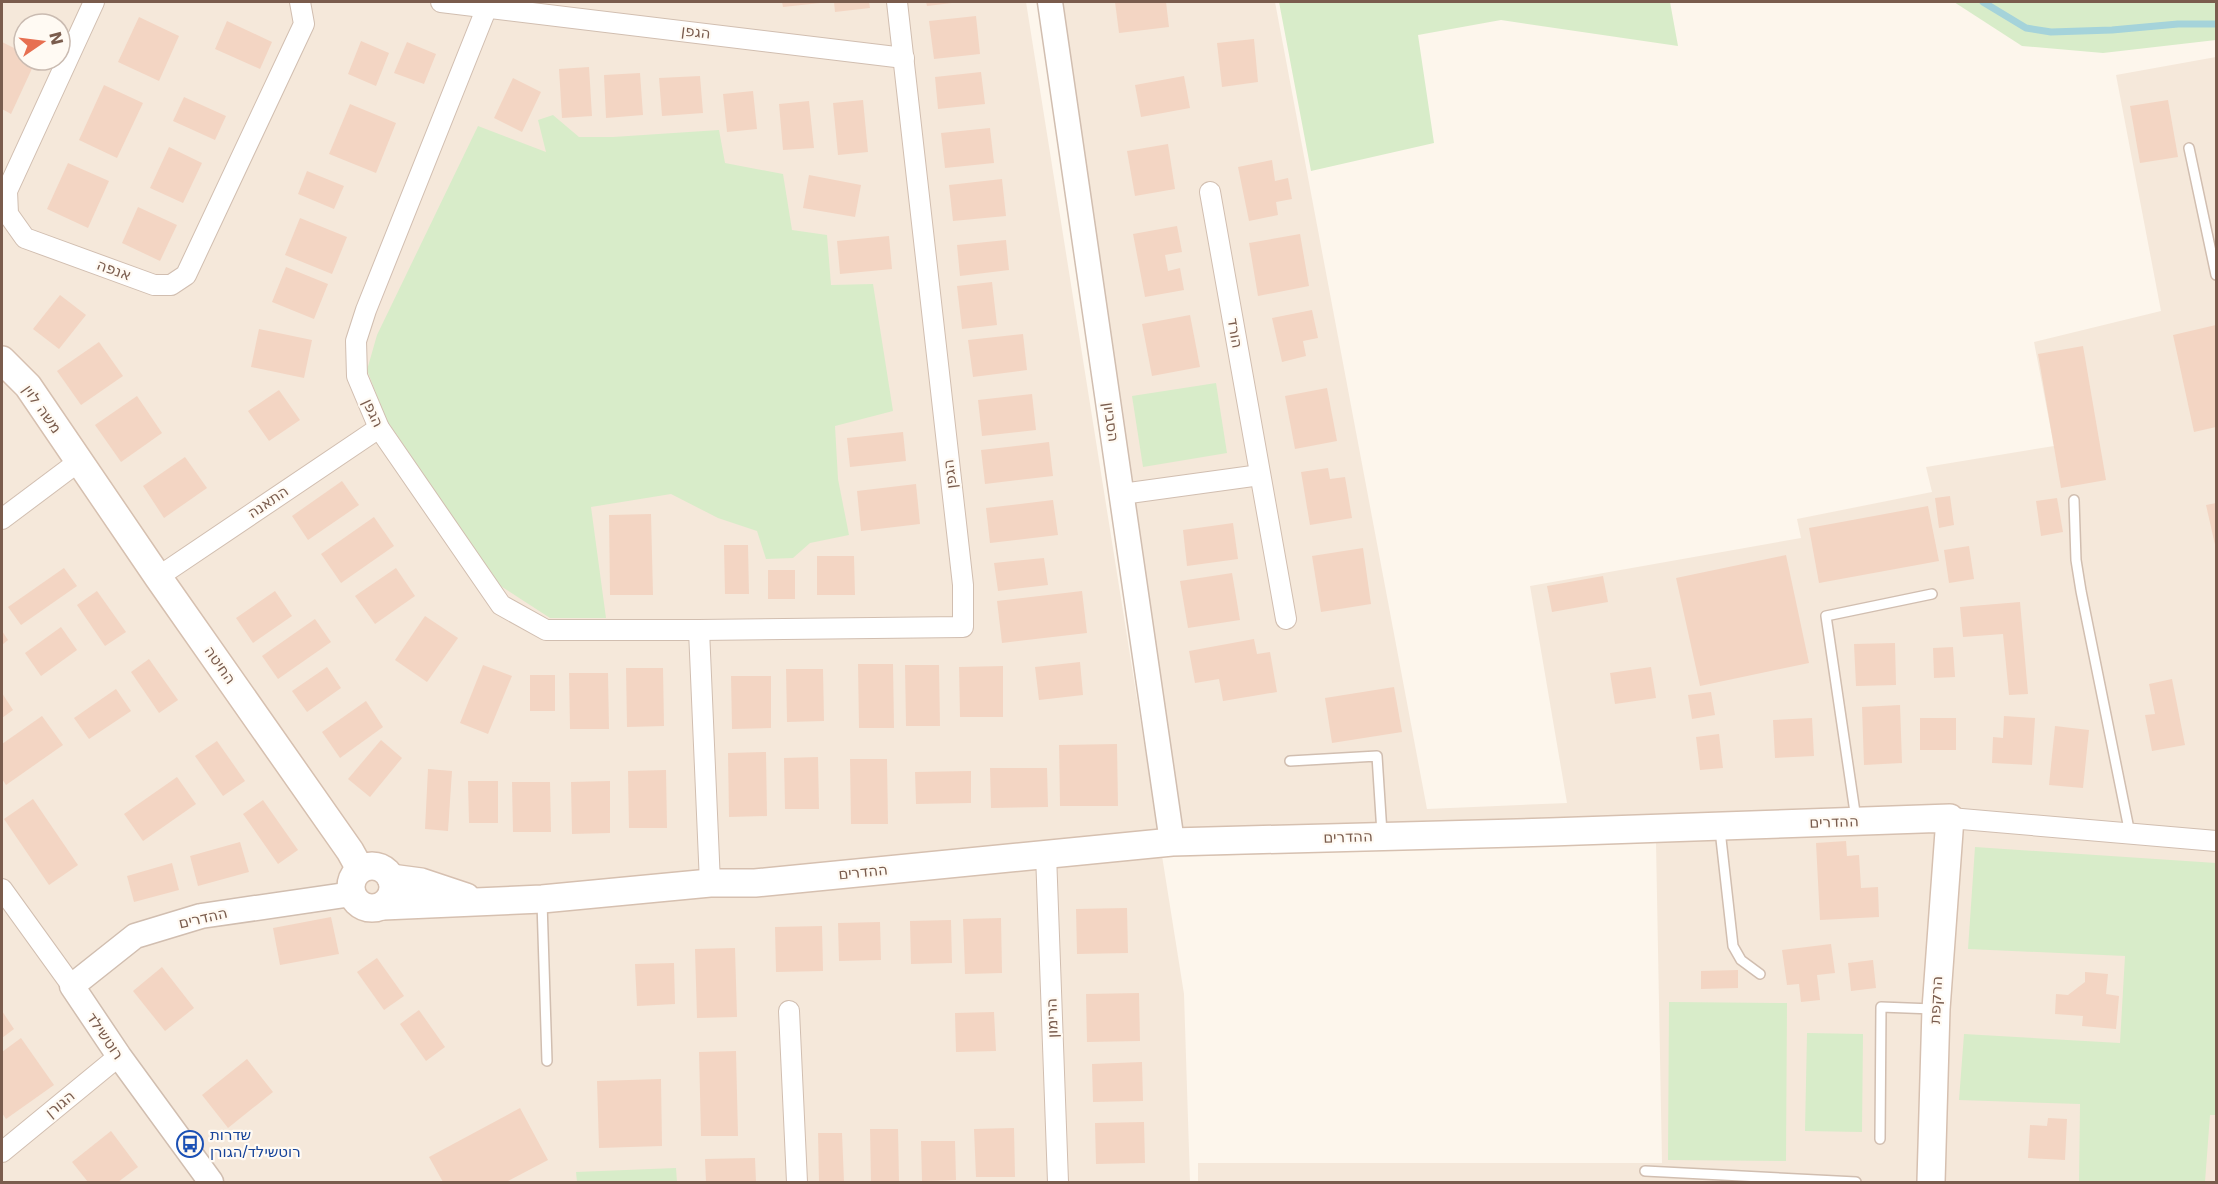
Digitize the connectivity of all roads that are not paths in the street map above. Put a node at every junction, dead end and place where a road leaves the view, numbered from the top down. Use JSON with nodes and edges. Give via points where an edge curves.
{"nodes":[{"id":1,"x":94,"y":2,"type":"edge"},
{"id":2,"x":300,"y":2,"type":"edge"},
{"id":3,"x":441,"y":2,"type":"edge"},
{"id":4,"x":897,"y":2,"type":"edge"},
{"id":5,"x":1050,"y":2,"type":"edge"},
{"id":6,"x":487,"y":7,"type":"junction"},
{"id":7,"x":904,"y":58,"type":"junction"},
{"id":8,"x":2190,"y":148,"type":"dead end"},
{"id":9,"x":1210,"y":192,"type":"dead end"},
{"id":10,"x":2217,"y":275,"type":"edge"},
{"id":11,"x":2,"y":360,"type":"edge"},
{"id":12,"x":379,"y":428,"type":"junction"},
{"id":13,"x":78,"y":462,"type":"junction"},
{"id":14,"x":1260,"y":475,"type":"junction"},
{"id":15,"x":1122,"y":494,"type":"junction"},
{"id":16,"x":2073,"y":500,"type":"dead end"},
{"id":17,"x":2,"y":519,"type":"edge"},
{"id":18,"x":158,"y":577,"type":"junction"},
{"id":19,"x":1932,"y":594,"type":"dead end"},
{"id":20,"x":1286,"y":619,"type":"dead end"},
{"id":21,"x":699,"y":630,"type":"junction"},
{"id":22,"x":1290,"y":761,"type":"dead end"},
{"id":23,"x":1950,"y":818,"type":"junction"},
{"id":24,"x":1857,"y":821,"type":"junction"},
{"id":25,"x":1719,"y":826,"type":"junction"},
{"id":26,"x":2130,"y":834,"type":"junction"},
{"id":27,"x":1382,"y":836,"type":"junction"},
{"id":28,"x":2217,"y":841,"type":"edge"},
{"id":29,"x":1172,"y":842,"type":"junction"},
{"id":30,"x":1046,"y":854,"type":"junction"},
{"id":31,"x":392,"y":878,"type":"junction"},
{"id":32,"x":356,"y":881,"type":"junction"},
{"id":33,"x":710,"y":883,"type":"junction"},
{"id":34,"x":2,"y":889,"type":"edge"},
{"id":35,"x":542,"y":899,"type":"junction"},
{"id":36,"x":481,"y":902,"type":"junction"},
{"id":37,"x":383,"y":906,"type":"junction"},
{"id":38,"x":1760,"y":974,"type":"dead end"},
{"id":39,"x":72,"y":987,"type":"junction"},
{"id":40,"x":1936,"y":1010,"type":"junction"},
{"id":41,"x":789,"y":1011,"type":"dead end"},
{"id":42,"x":119,"y":1056,"type":"junction"},
{"id":43,"x":547,"y":1061,"type":"dead end"},
{"id":44,"x":1880,"y":1139,"type":"dead end"},
{"id":45,"x":2,"y":1152,"type":"edge"},
{"id":46,"x":1645,"y":1171,"type":"dead end"},
{"id":47,"x":211,"y":1182,"type":"edge"},
{"id":48,"x":797,"y":1182,"type":"edge"},
{"id":49,"x":1058,"y":1182,"type":"edge"},
{"id":50,"x":1856,"y":1182,"type":"edge"},
{"id":51,"x":1930,"y":1182,"type":"edge"}],
"edges":[{"from":1,"to":2,"type":"street","name":"אנפה","via":[[6,191],[8,214],[25,238],[154,285],[171,285],[186,275],[304,24]]},
{"from":3,"to":6,"type":"street","name":"הגפן"},
{"from":4,"to":7,"type":"street","name":"הגפן"},
{"from":5,"to":15,"type":"street","name":"הסביון"},
{"from":6,"to":7,"type":"street","name":"הגפן"},
{"from":6,"to":12,"type":"street","name":"הגפן","via":[[356,341],[357,376]]},
{"from":7,"to":21,"type":"street","name":"הגפן","via":[[963,585],[963,627]]},
{"from":8,"to":10,"type":"lane"},
{"from":9,"to":14,"type":"street","name":"הורד"},
{"from":11,"to":13,"type":"main road","name":"משה לוין","via":[[28,386]]},
{"from":12,"to":18,"type":"street","name":"התאנה"},
{"from":12,"to":21,"type":"street","name":"הגפן","via":[[501,605],[546,630]]},
{"from":13,"to":17,"type":"street"},
{"from":13,"to":18,"type":"main road","name":"החיטה"},
{"from":14,"to":15,"type":"street"},
{"from":14,"to":20,"type":"street","name":"הורד"},
{"from":15,"to":29,"type":"street","name":"הסביון"},
{"from":16,"to":26,"type":"lane","via":[[2081,591]]},
{"from":18,"to":32,"type":"main road","name":"החיטה","via":[[350,851]]},
{"from":19,"to":24,"type":"lane","via":[[1826,616]]},
{"from":21,"to":33,"type":"street"},
{"from":22,"to":27,"type":"lane","via":[[1377,756]]},
{"from":23,"to":24,"type":"main road","name":"ההדרים"},
{"from":23,"to":26,"type":"street","name":"ההדרים"},
{"from":23,"to":40,"type":"main road","name":"הרקפת"},
{"from":24,"to":25,"type":"main road","name":"ההדרים"},
{"from":25,"to":27,"type":"main road","name":"ההדרים"},
{"from":25,"to":38,"type":"lane","via":[[1732,946],[1741,960]]},
{"from":26,"to":28,"type":"street","name":"ההדרים"},
{"from":27,"to":29,"type":"main road","name":"ההדרים"},
{"from":29,"to":30,"type":"main road","name":"ההדרים"},
{"from":30,"to":33,"type":"main road","name":"ההדרים","via":[[754,883]]},
{"from":30,"to":49,"type":"street","name":"הרימון"},
{"from":31,"to":32,"type":"main road","via":[[387,871],[373,866]]},
{"from":31,"to":36,"type":"main road","name":"ההדרים","via":[[421,882]]},
{"from":31,"to":37,"type":"main road","via":[[393,894]]},
{"from":32,"to":37,"type":"main road","via":[[358,904],[375,909]]},
{"from":32,"to":39,"type":"street","name":"ההדרים","via":[[201,916],[135,936]]},
{"from":33,"to":35,"type":"main road","name":"ההדרים"},
{"from":34,"to":39,"type":"street","name":"רוטשילד"},
{"from":35,"to":36,"type":"main road","name":"ההדרים"},
{"from":35,"to":43,"type":"lane"},
{"from":36,"to":37,"type":"main road","name":"ההדרים"},
{"from":39,"to":42,"type":"street","name":"רוטשילד"},
{"from":40,"to":44,"type":"lane","via":[[1881,1007]]},
{"from":40,"to":51,"type":"main road","name":"הרקפת"},
{"from":41,"to":48,"type":"street"},
{"from":42,"to":45,"type":"street","name":"הגורן"},
{"from":42,"to":47,"type":"street","name":"רוטשילד"},
{"from":46,"to":50,"type":"lane"}]}
